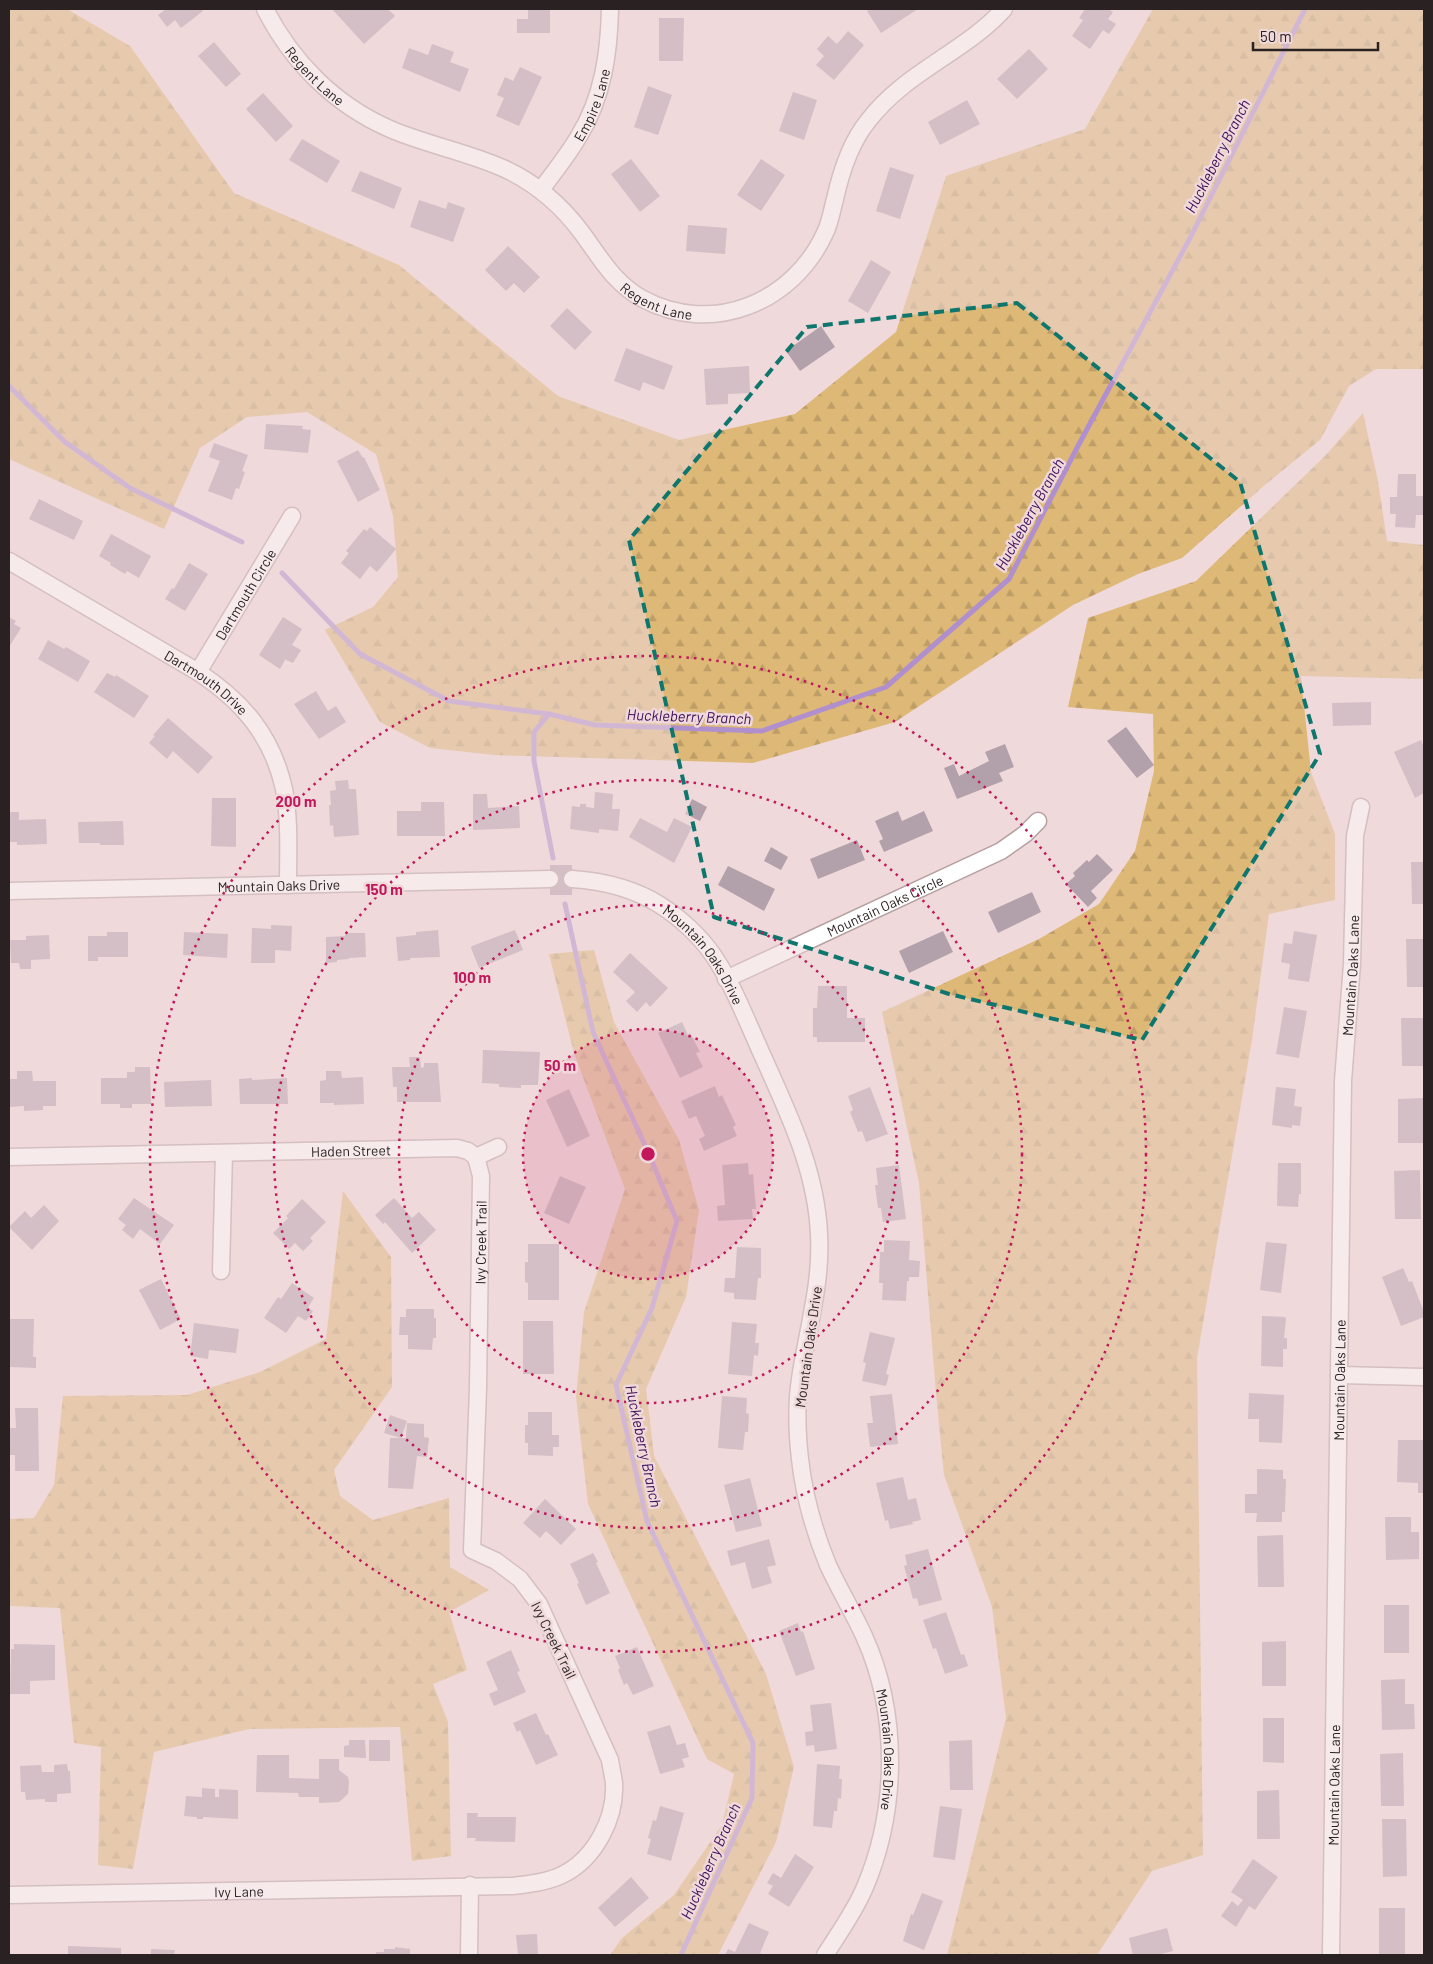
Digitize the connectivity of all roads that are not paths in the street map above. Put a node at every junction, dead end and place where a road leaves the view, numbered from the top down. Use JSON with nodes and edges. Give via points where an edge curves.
{"nodes":[{"id":1,"x":265,"y":9,"type":"edge"},
{"id":2,"x":610,"y":9,"type":"edge"},
{"id":3,"x":1004,"y":9,"type":"edge"},
{"id":4,"x":541,"y":190,"type":"junction"},
{"id":5,"x":292,"y":516,"type":"dead end"},
{"id":6,"x":9,"y":561,"type":"edge"},
{"id":7,"x":198,"y":672,"type":"junction"},
{"id":8,"x":1361,"y":807,"type":"dead end"},
{"id":9,"x":1038,"y":821,"type":"dead end"},
{"id":10,"x":550,"y":879,"type":"dead end"},
{"id":11,"x":572,"y":879,"type":"dead end"},
{"id":12,"x":288,"y":885,"type":"junction"},
{"id":13,"x":9,"y":891,"type":"edge"},
{"id":14,"x":726,"y":979,"type":"junction"},
{"id":15,"x":498,"y":1147,"type":"dead end"},
{"id":16,"x":224,"y":1152,"type":"junction"},
{"id":17,"x":9,"y":1157,"type":"edge"},
{"id":18,"x":476,"y":1157,"type":"junction"},
{"id":19,"x":221,"y":1271,"type":"dead end"},
{"id":20,"x":1339,"y":1375,"type":"junction"},
{"id":21,"x":1424,"y":1377,"type":"edge"},
{"id":22,"x":470,"y":1886,"type":"junction"},
{"id":23,"x":9,"y":1895,"type":"edge"},
{"id":24,"x":469,"y":1955,"type":"edge"},
{"id":25,"x":825,"y":1955,"type":"edge"},
{"id":26,"x":1331,"y":1955,"type":"edge"}],
"edges":[{"from":1,"to":4,"type":"street","name":"Regent Lane","via":[[286,45],[305,68],[357,113],[391,130],[506,170]]},
{"from":2,"to":4,"type":"street","name":"Empire Lane","via":[[606,64],[590,114],[580,135]]},
{"from":3,"to":4,"type":"street","name":"Regent Lane","via":[[979,34],[904,83],[883,102],[848,154],[827,230],[816,252],[782,288],[742,308],[702,315],[683,313],[642,298],[605,268],[581,231]]},
{"from":5,"to":7,"type":"street","name":"Dartmouth Circle"},
{"from":6,"to":7,"type":"street","name":"Dartmouth Drive"},
{"from":7,"to":12,"type":"street","name":"Dartmouth Drive","via":[[236,701],[268,743],[284,791]]},
{"from":8,"to":20,"type":"street","name":"Mountain Oaks Lane","via":[[1355,836],[1352,964],[1344,1081]]},
{"from":9,"to":14,"type":"street","name":"Mountain Oaks Circle","via":[[1001,851]]},
{"from":10,"to":12,"type":"street","name":"Mountain Oaks Drive"},
{"from":11,"to":14,"type":"street","name":"Mountain Oaks Drive","via":[[614,885],[659,905],[692,931],[713,955]]},
{"from":12,"to":13,"type":"street","name":"Mountain Oaks Drive"},
{"from":14,"to":25,"type":"street","name":"Mountain Oaks Drive","via":[[795,1128],[815,1194],[820,1235],[814,1308],[799,1382],[800,1457],[819,1542],[865,1638],[887,1716],[889,1780],[886,1818],[876,1857],[865,1889]]},
{"from":15,"to":18,"type":"street"},
{"from":16,"to":17,"type":"street","name":"Haden Street"},
{"from":16,"to":18,"type":"street","name":"Haden Street","via":[[458,1148]]},
{"from":16,"to":19,"type":"street"},
{"from":18,"to":22,"type":"street","name":"Ivy Creek Trail","via":[[481,1176],[472,1550],[496,1561],[520,1579],[539,1604],[610,1760],[614,1783],[613,1805],[598,1842],[582,1861],[563,1875],[536,1884]]},
{"from":20,"to":21,"type":"street"},
{"from":20,"to":26,"type":"street","name":"Mountain Oaks Lane"},
{"from":22,"to":23,"type":"street","name":"Ivy Lane"},
{"from":22,"to":24,"type":"street"}]}
